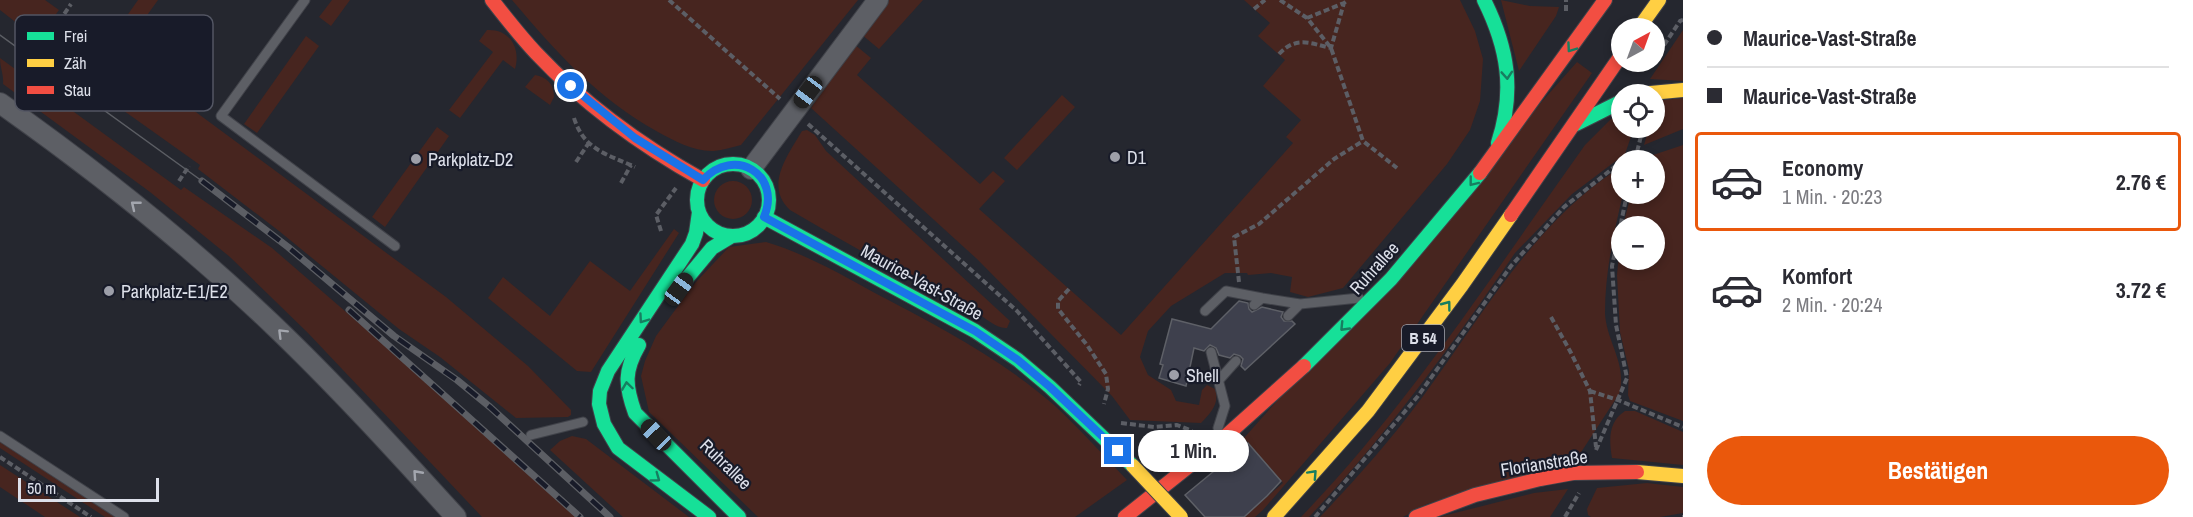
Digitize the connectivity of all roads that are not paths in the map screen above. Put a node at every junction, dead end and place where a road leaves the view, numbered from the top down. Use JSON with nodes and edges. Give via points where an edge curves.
{"nodes":[{"id":1,"x":305,"y":0,"type":"edge"},
{"id":2,"x":492,"y":0,"type":"edge"},
{"id":3,"x":878,"y":0,"type":"edge"},
{"id":4,"x":1484,"y":0,"type":"edge"},
{"id":5,"x":1605,"y":0,"type":"edge"},
{"id":6,"x":1659,"y":0,"type":"edge"},
{"id":7,"x":1646,"y":18,"type":"edge"},
{"id":8,"x":1611,"y":70,"type":"edge"},
{"id":9,"x":1683,"y":90,"type":"edge"},
{"id":10,"x":1665,"y":91,"type":"edge"},
{"id":11,"x":0,"y":103,"type":"edge"},
{"id":12,"x":1611,"y":106,"type":"edge"},
{"id":13,"x":1568,"y":131,"type":"junction"},
{"id":14,"x":1492,"y":157,"type":"junction"},
{"id":15,"x":751,"y":169,"type":"junction"},
{"id":16,"x":703,"y":180,"type":"junction"},
{"id":17,"x":699,"y":212,"type":"junction"},
{"id":18,"x":764,"y":217,"type":"junction"},
{"id":19,"x":732,"y":236,"type":"junction"},
{"id":20,"x":395,"y":246,"type":"dead end"},
{"id":21,"x":1375,"y":295,"type":"junction"},
{"id":22,"x":1262,"y":298,"type":"junction"},
{"id":23,"x":1300,"y":304,"type":"junction"},
{"id":24,"x":1254,"y":305,"type":"dead end"},
{"id":25,"x":1205,"y":310,"type":"dead end"},
{"id":26,"x":1288,"y":316,"type":"dead end"},
{"id":27,"x":1211,"y":352,"type":"dead end"},
{"id":28,"x":1236,"y":361,"type":"dead end"},
{"id":29,"x":1219,"y":380,"type":"junction"},
{"id":30,"x":583,"y":422,"type":"dead end"},
{"id":31,"x":531,"y":435,"type":"dead end"},
{"id":32,"x":0,"y":436,"type":"edge"},
{"id":33,"x":1213,"y":448,"type":"junction"},
{"id":34,"x":1683,"y":476,"type":"edge"},
{"id":35,"x":124,"y":517,"type":"edge"},
{"id":36,"x":456,"y":517,"type":"edge"},
{"id":37,"x":709,"y":517,"type":"edge"},
{"id":38,"x":739,"y":517,"type":"edge"},
{"id":39,"x":1125,"y":517,"type":"edge"},
{"id":40,"x":1181,"y":517,"type":"edge"},
{"id":41,"x":1274,"y":517,"type":"edge"},
{"id":42,"x":1416,"y":517,"type":"edge"}],
"edges":[{"from":1,"to":20,"type":"lane","via":[[221,116]]},
{"from":2,"to":16,"type":"main road","via":[[550,68],[593,105],[635,138]]},
{"from":3,"to":15,"type":"street"},
{"from":4,"to":14,"type":"main road","one_way":true,"via":[[1503,42],[1508,88],[1505,122]]},
{"from":5,"to":14,"type":"main road","name":"Ruhrallee","one_way":true},
{"from":6,"to":7,"type":"main road"},
{"from":8,"to":13,"type":"main road","number":"B 54"},
{"from":9,"to":10,"type":"main road"},
{"from":36,"to":11,"type":"street","one_way":true,"via":[[372,425],[229,284],[96,173]]},
{"from":12,"to":13,"type":"main road"},
{"from":41,"to":13,"type":"main road","number":"B 54","one_way":true,"via":[[1368,411],[1462,285]]},
{"from":14,"to":21,"type":"main road","name":"Ruhrallee","one_way":true},
{"from":15,"to":16,"type":"main road","via":[[728,164]]},
{"from":15,"to":18,"type":"main road","via":[[766,187],[769,202]]},
{"from":16,"to":17,"type":"main road","via":[[697,194]]},
{"from":17,"to":19,"type":"main road","via":[[715,231]]},
{"from":17,"to":37,"type":"main road","one_way":true,"via":[[693,240],[614,361],[603,382],[599,403],[608,433],[618,448]]},
{"from":18,"to":19,"type":"main road","via":[[755,228]]},
{"from":18,"to":40,"type":"main road","name":"Maurice-Vast-Straße","bridge":true,"via":[[975,331],[1018,360],[1133,466]]},
{"from":38,"to":19,"type":"main road","one_way":true,"via":[[635,413],[625,378],[637,347],[707,251]]},
{"from":21,"to":23,"type":"lane"},
{"from":21,"to":33,"type":"main road","name":"Ruhrallee","one_way":true,"via":[[1294,377]]},
{"from":22,"to":23,"type":"lane"},
{"from":22,"to":24,"type":"lane"},
{"from":22,"to":25,"type":"lane","via":[[1226,291]]},
{"from":23,"to":26,"type":"lane"},
{"from":27,"to":29,"type":"lane"},
{"from":28,"to":29,"type":"lane"},
{"from":29,"to":33,"type":"lane","via":[[1225,406]]},
{"from":30,"to":31,"type":"lane"},
{"from":32,"to":35,"type":"lane"},
{"from":33,"to":39,"type":"main road","name":"Ruhrallee"},
{"from":34,"to":42,"type":"main road","name":"Florianstraße","bridge":true,"via":[[1573,473],[1475,495]]}]}
